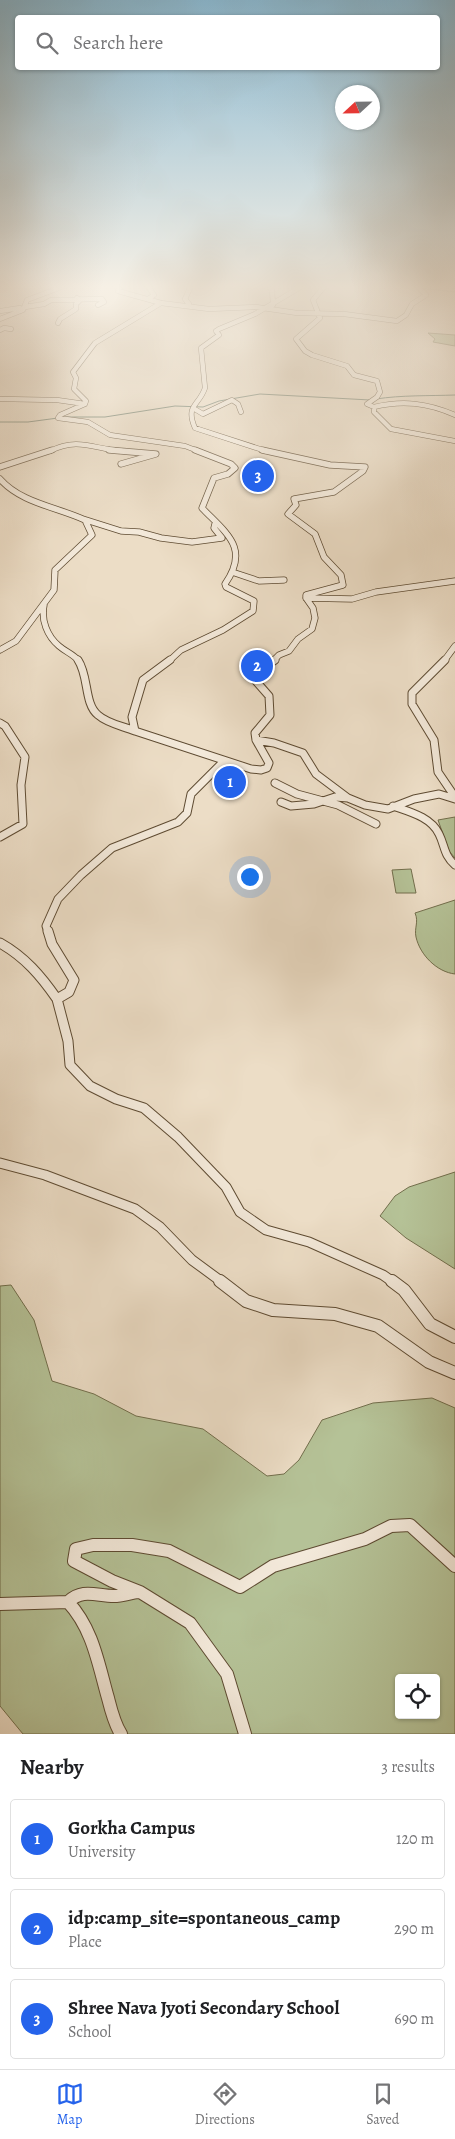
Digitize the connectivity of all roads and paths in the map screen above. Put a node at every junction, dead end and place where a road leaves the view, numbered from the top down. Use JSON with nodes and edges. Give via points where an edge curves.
{"nodes":[{"id":1,"x":77,"y":369,"type":"edge"},
{"id":2,"x":203,"y":369,"type":"edge"},
{"id":3,"x":349,"y":369,"type":"edge"},
{"id":4,"x":0,"y":399,"type":"edge"},
{"id":5,"x":85,"y":404,"type":"junction"},
{"id":6,"x":374,"y":406,"type":"junction"},
{"id":7,"x":193,"y":408,"type":"junction"},
{"id":8,"x":240,"y":412,"type":"dead end"},
{"id":9,"x":455,"y":415,"type":"edge"},
{"id":10,"x":455,"y":441,"type":"edge"},
{"id":11,"x":121,"y":464,"type":"dead end"},
{"id":12,"x":0,"y":467,"type":"edge"},
{"id":13,"x":0,"y":479,"type":"edge"},
{"id":14,"x":83,"y":519,"type":"junction"},
{"id":15,"x":215,"y":522,"type":"junction"},
{"id":16,"x":235,"y":573,"type":"junction"},
{"id":17,"x":284,"y":580,"type":"dead end"},
{"id":18,"x":455,"y":581,"type":"edge"},
{"id":19,"x":306,"y":598,"type":"junction"},
{"id":20,"x":46,"y":600,"type":"junction"},
{"id":21,"x":455,"y":646,"type":"edge"},
{"id":22,"x":0,"y":650,"type":"edge"},
{"id":23,"x":0,"y":723,"type":"edge"},
{"id":24,"x":135,"y":731,"type":"junction"},
{"id":25,"x":256,"y":740,"type":"junction"},
{"id":26,"x":224,"y":761,"type":"junction"},
{"id":27,"x":275,"y":783,"type":"dead end"},
{"id":28,"x":348,"y":798,"type":"junction"},
{"id":29,"x":455,"y":798,"type":"edge"},
{"id":30,"x":326,"y":801,"type":"junction"},
{"id":31,"x":281,"y":802,"type":"dead end"},
{"id":32,"x":393,"y":806,"type":"junction"},
{"id":33,"x":23,"y":824,"type":"junction"},
{"id":34,"x":376,"y":824,"type":"dead end"},
{"id":35,"x":0,"y":833,"type":"edge"},
{"id":36,"x":0,"y":837,"type":"edge"},
{"id":37,"x":455,"y":865,"type":"edge"},
{"id":38,"x":0,"y":943,"type":"edge"},
{"id":39,"x":57,"y":999,"type":"junction"},
{"id":40,"x":0,"y":1163,"type":"edge"},
{"id":41,"x":455,"y":1337,"type":"edge"},
{"id":42,"x":455,"y":1372,"type":"edge"},
{"id":43,"x":455,"y":1566,"type":"edge"},
{"id":44,"x":140,"y":1592,"type":"junction"},
{"id":45,"x":68,"y":1602,"type":"junction"},
{"id":46,"x":0,"y":1604,"type":"edge"},
{"id":47,"x":121,"y":1734,"type":"edge"},
{"id":48,"x":246,"y":1734,"type":"edge"}],
"edges":[{"from":1,"to":5,"type":"street","via":[[73,375],[76,378],[74,389],[86,401]]},
{"from":2,"to":7,"type":"street","via":[[203,394],[192,405]]},
{"from":3,"to":6,"type":"street","via":[[354,375],[377,381],[380,392],[367,404]]},
{"from":4,"to":5,"type":"street"},
{"from":5,"to":15,"type":"street","via":[[58,418],[88,422],[110,435],[185,446],[235,468],[214,478],[202,508]]},
{"from":6,"to":9,"type":"street","via":[[394,402],[429,404]]},
{"from":6,"to":10,"type":"street","via":[[374,412],[391,429]]},
{"from":7,"to":8,"type":"street","via":[[203,414],[232,400],[238,404]]},
{"from":7,"to":19,"type":"street","via":[[190,418],[195,428],[239,445],[328,464],[365,467],[334,492],[294,499],[296,505],[288,514],[315,534],[324,556],[341,575],[343,585],[306,595]]},
{"from":11,"to":12,"type":"street","via":[[156,454],[64,444]]},
{"from":13,"to":14,"type":"street","via":[[8,488],[33,502],[57,507]]},
{"from":14,"to":15,"type":"street","via":[[121,531],[192,542],[222,538],[214,528]]},
{"from":14,"to":20,"type":"street","via":[[92,535],[55,570],[54,590]]},
{"from":15,"to":16,"type":"street","via":[[234,543]]},
{"from":16,"to":17,"type":"street","via":[[257,580]]},
{"from":16,"to":24,"type":"street","via":[[226,587],[254,601],[253,611],[181,650],[146,676],[132,716]]},
{"from":18,"to":19,"type":"street","via":[[376,592],[352,599]]},
{"from":19,"to":25,"type":"street","via":[[315,618],[312,629],[289,651],[259,671],[255,680],[270,696],[270,714],[255,733]]},
{"from":20,"to":22,"type":"street","via":[[16,641]]},
{"from":20,"to":24,"type":"street","via":[[43,618],[46,626],[58,645],[73,653],[83,667],[89,704],[98,716]]},
{"from":21,"to":29,"type":"street","via":[[412,693],[412,704],[434,740],[438,772]]},
{"from":23,"to":33,"type":"street","via":[[25,757],[21,785]]},
{"from":24,"to":26,"type":"street"},
{"from":25,"to":26,"type":"street","via":[[269,763],[267,768],[251,769]]},
{"from":25,"to":28,"type":"street","via":[[303,753],[309,767],[323,782]]},
{"from":26,"to":39,"type":"street","via":[[191,794],[186,813],[178,822],[112,848],[58,899],[46,926],[52,944],[74,980],[69,992]]},
{"from":27,"to":30,"type":"street","via":[[287,791]]},
{"from":28,"to":30,"type":"street","via":[[335,797]]},
{"from":28,"to":32,"type":"street","via":[[378,808]]},
{"from":29,"to":32,"type":"street","via":[[438,794]]},
{"from":30,"to":31,"type":"street","via":[[291,806]]},
{"from":30,"to":34,"type":"street"},
{"from":32,"to":37,"type":"street","via":[[424,818],[439,833],[446,858]]},
{"from":33,"to":35,"type":"street"},
{"from":33,"to":36,"type":"street"},
{"from":38,"to":39,"type":"street","via":[[17,952],[40,974]]},
{"from":39,"to":41,"type":"street","via":[[68,1041],[70,1065],[90,1086],[144,1108],[178,1137],[226,1187],[240,1212],[266,1230],[309,1242],[383,1275],[404,1290],[430,1324]]},
{"from":40,"to":42,"type":"street","via":[[45,1175],[135,1209],[160,1227],[192,1260],[246,1301],[273,1310],[334,1314],[378,1326],[430,1362]]},
{"from":43,"to":44,"type":"street","via":[[410,1525],[391,1526],[365,1539],[273,1566],[240,1587],[169,1551],[132,1545],[93,1545],[76,1549],[74,1561]]},
{"from":44,"to":45,"type":"street","via":[[115,1596],[96,1592],[73,1596]]},
{"from":44,"to":48,"type":"street","via":[[190,1623],[227,1674]]},
{"from":45,"to":46,"type":"street"},
{"from":45,"to":47,"type":"street","via":[[77,1611],[95,1648]]}]}
